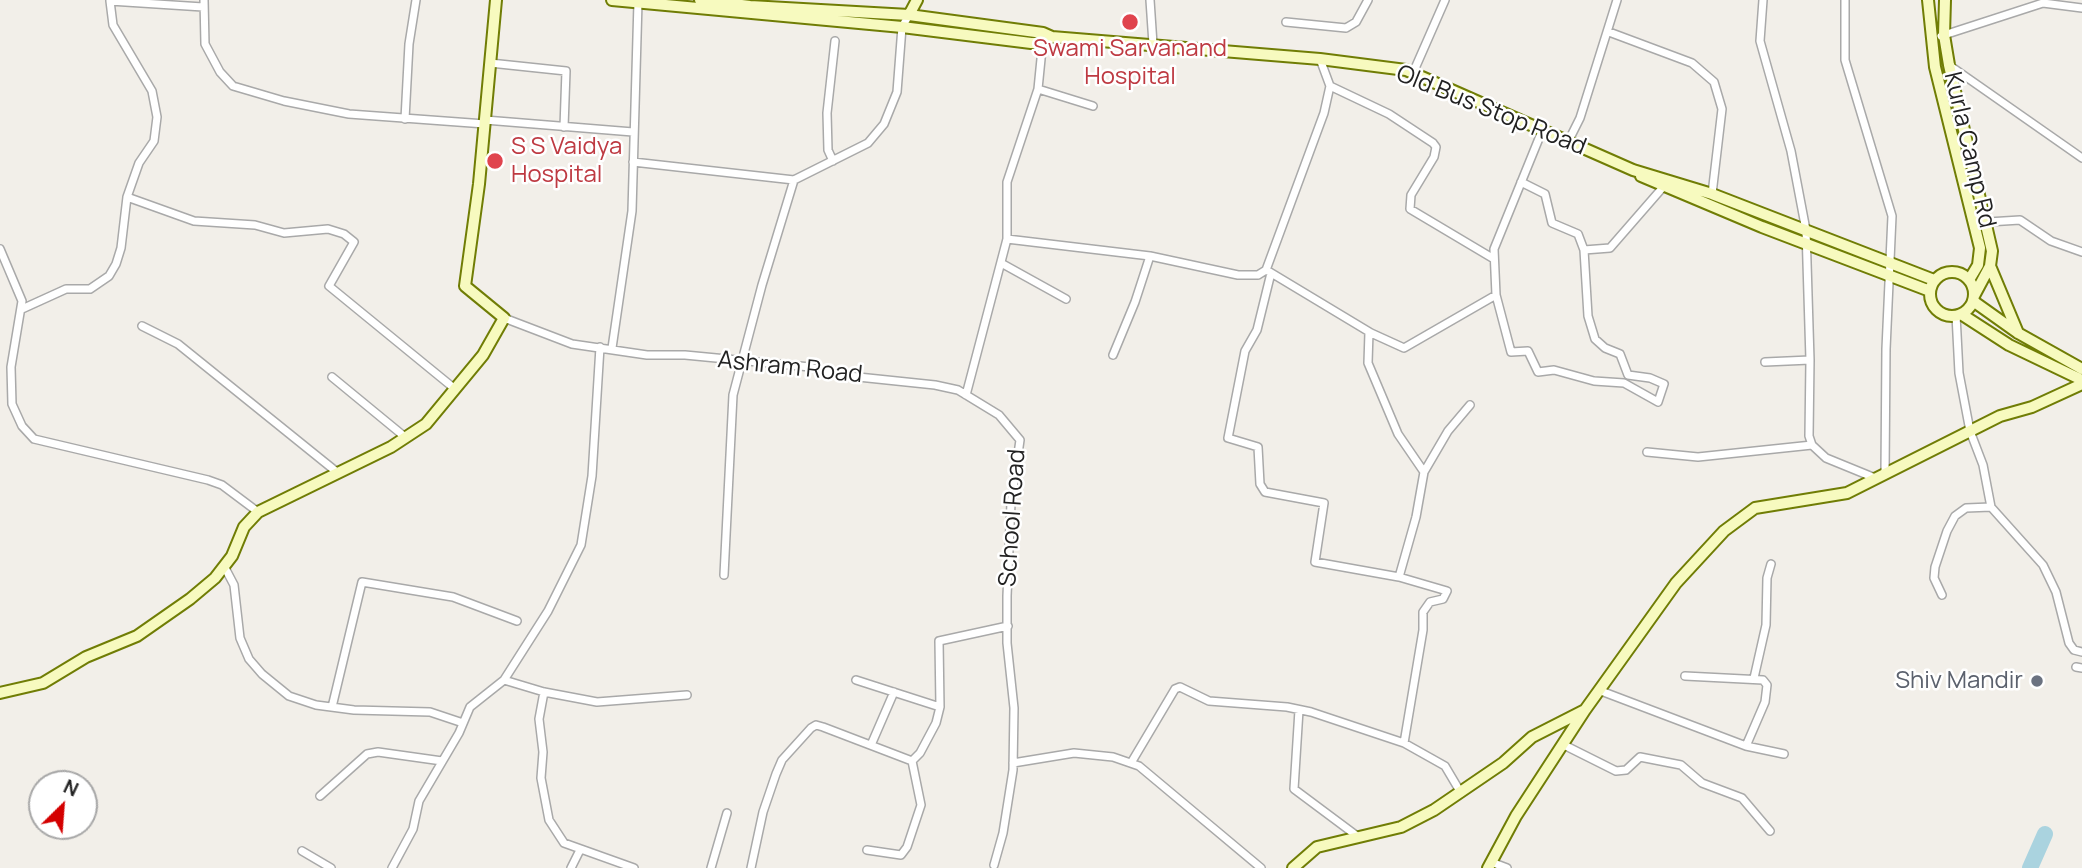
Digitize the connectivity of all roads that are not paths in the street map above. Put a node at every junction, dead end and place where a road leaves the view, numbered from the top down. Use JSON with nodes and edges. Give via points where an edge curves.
{"nodes":[{"id":1,"x":416,"y":0,"type":"edge"},
{"id":2,"x":496,"y":0,"type":"edge"},
{"id":3,"x":612,"y":0,"type":"edge"},
{"id":4,"x":700,"y":0,"type":"edge"},
{"id":5,"x":917,"y":0,"type":"edge"},
{"id":6,"x":1150,"y":0,"type":"edge"},
{"id":7,"x":1368,"y":0,"type":"edge"},
{"id":8,"x":1445,"y":0,"type":"edge"},
{"id":9,"x":1617,"y":0,"type":"edge"},
{"id":10,"x":1763,"y":0,"type":"edge"},
{"id":11,"x":1845,"y":0,"type":"edge"},
{"id":12,"x":1928,"y":0,"type":"edge"},
{"id":13,"x":1945,"y":0,"type":"edge"},
{"id":14,"x":2041,"y":0,"type":"edge"},
{"id":15,"x":638,"y":1,"type":"edge"},
{"id":16,"x":203,"y":4,"type":"edge"},
{"id":17,"x":2034,"y":5,"type":"junction"},
{"id":18,"x":2082,"y":8,"type":"edge"},
{"id":19,"x":909,"y":16,"type":"junction"},
{"id":20,"x":1286,"y":22,"type":"dead end"},
{"id":21,"x":902,"y":27,"type":"junction"},
{"id":22,"x":1609,"y":32,"type":"junction"},
{"id":23,"x":1944,"y":35,"type":"junction"},
{"id":24,"x":1046,"y":38,"type":"junction"},
{"id":25,"x":1930,"y":38,"type":"junction"},
{"id":26,"x":835,"y":41,"type":"dead end"},
{"id":27,"x":1153,"y":44,"type":"junction"},
{"id":28,"x":1320,"y":59,"type":"junction"},
{"id":29,"x":490,"y":64,"type":"junction"},
{"id":30,"x":1949,"y":65,"type":"junction"},
{"id":31,"x":1413,"y":73,"type":"junction"},
{"id":32,"x":1330,"y":86,"type":"junction"},
{"id":33,"x":1038,"y":89,"type":"junction"},
{"id":34,"x":1093,"y":106,"type":"dead end"},
{"id":35,"x":404,"y":119,"type":"junction"},
{"id":36,"x":485,"y":122,"type":"junction"},
{"id":37,"x":564,"y":127,"type":"junction"},
{"id":38,"x":1542,"y":131,"type":"junction"},
{"id":39,"x":633,"y":132,"type":"junction"},
{"id":40,"x":1568,"y":142,"type":"junction"},
{"id":41,"x":2082,"y":158,"type":"edge"},
{"id":42,"x":833,"y":161,"type":"junction"},
{"id":43,"x":633,"y":162,"type":"junction"},
{"id":44,"x":1633,"y":170,"type":"junction"},
{"id":45,"x":794,"y":180,"type":"junction"},
{"id":46,"x":1521,"y":182,"type":"junction"},
{"id":47,"x":1664,"y":186,"type":"junction"},
{"id":48,"x":1712,"y":194,"type":"junction"},
{"id":49,"x":128,"y":197,"type":"junction"},
{"id":50,"x":1737,"y":210,"type":"junction"},
{"id":51,"x":1988,"y":222,"type":"junction"},
{"id":52,"x":1806,"y":230,"type":"junction"},
{"id":53,"x":1007,"y":239,"type":"junction"},
{"id":54,"x":1806,"y":243,"type":"junction"},
{"id":55,"x":0,"y":249,"type":"edge"},
{"id":56,"x":1584,"y":250,"type":"junction"},
{"id":57,"x":2082,"y":252,"type":"edge"},
{"id":58,"x":1150,"y":256,"type":"junction"},
{"id":59,"x":1494,"y":259,"type":"junction"},
{"id":60,"x":1001,"y":262,"type":"junction"},
{"id":61,"x":1891,"y":262,"type":"junction"},
{"id":62,"x":1990,"y":266,"type":"junction"},
{"id":63,"x":1268,"y":271,"type":"junction"},
{"id":64,"x":1888,"y":274,"type":"junction"},
{"id":65,"x":1969,"y":280,"type":"junction"},
{"id":66,"x":1932,"y":286,"type":"junction"},
{"id":67,"x":1496,"y":295,"type":"junction"},
{"id":68,"x":1066,"y":299,"type":"dead end"},
{"id":69,"x":1973,"y":299,"type":"junction"},
{"id":70,"x":22,"y":309,"type":"junction"},
{"id":71,"x":1958,"y":315,"type":"junction"},
{"id":72,"x":504,"y":318,"type":"junction"},
{"id":73,"x":142,"y":326,"type":"dead end"},
{"id":74,"x":1369,"y":331,"type":"junction"},
{"id":75,"x":2018,"y":333,"type":"junction"},
{"id":76,"x":600,"y":346,"type":"junction"},
{"id":77,"x":612,"y":348,"type":"junction"},
{"id":78,"x":1113,"y":355,"type":"dead end"},
{"id":79,"x":1810,"y":360,"type":"junction"},
{"id":80,"x":744,"y":361,"type":"junction"},
{"id":81,"x":1765,"y":362,"type":"dead end"},
{"id":82,"x":2082,"y":369,"type":"edge"},
{"id":83,"x":332,"y":377,"type":"dead end"},
{"id":84,"x":2082,"y":382,"type":"edge"},
{"id":85,"x":455,"y":388,"type":"junction"},
{"id":86,"x":966,"y":395,"type":"junction"},
{"id":87,"x":1470,"y":405,"type":"dead end"},
{"id":88,"x":1970,"y":431,"type":"junction"},
{"id":89,"x":405,"y":438,"type":"junction"},
{"id":90,"x":1812,"y":445,"type":"junction"},
{"id":91,"x":1647,"y":452,"type":"dead end"},
{"id":92,"x":1424,"y":472,"type":"junction"},
{"id":93,"x":338,"y":473,"type":"junction"},
{"id":94,"x":1876,"y":478,"type":"junction"},
{"id":95,"x":1991,"y":508,"type":"junction"},
{"id":96,"x":258,"y":512,"type":"junction"},
{"id":97,"x":1771,"y":564,"type":"dead end"},
{"id":98,"x":225,"y":566,"type":"junction"},
{"id":99,"x":724,"y":575,"type":"dead end"},
{"id":100,"x":1399,"y":577,"type":"junction"},
{"id":101,"x":1942,"y":595,"type":"dead end"},
{"id":102,"x":517,"y":621,"type":"dead end"},
{"id":103,"x":1008,"y":626,"type":"junction"},
{"id":104,"x":2078,"y":651,"type":"edge"},
{"id":105,"x":1685,"y":676,"type":"dead end"},
{"id":106,"x":1754,"y":678,"type":"junction"},
{"id":107,"x":504,"y":680,"type":"junction"},
{"id":108,"x":856,"y":680,"type":"dead end"},
{"id":109,"x":1601,"y":691,"type":"junction"},
{"id":110,"x":544,"y":692,"type":"junction"},
{"id":111,"x":894,"y":692,"type":"junction"},
{"id":112,"x":0,"y":693,"type":"edge"},
{"id":113,"x":687,"y":695,"type":"dead end"},
{"id":114,"x":332,"y":707,"type":"junction"},
{"id":115,"x":940,"y":707,"type":"junction"},
{"id":116,"x":1299,"y":710,"type":"junction"},
{"id":117,"x":1585,"y":710,"type":"junction"},
{"id":118,"x":463,"y":723,"type":"junction"},
{"id":119,"x":1404,"y":743,"type":"junction"},
{"id":120,"x":1562,"y":744,"type":"junction"},
{"id":121,"x":871,"y":745,"type":"junction"},
{"id":122,"x":1746,"y":746,"type":"junction"},
{"id":123,"x":1784,"y":754,"type":"dead end"},
{"id":124,"x":442,"y":761,"type":"junction"},
{"id":125,"x":912,"y":761,"type":"junction"},
{"id":126,"x":1131,"y":763,"type":"junction"},
{"id":127,"x":1013,"y":764,"type":"junction"},
{"id":128,"x":1461,"y":793,"type":"junction"},
{"id":129,"x":320,"y":796,"type":"dead end"},
{"id":130,"x":727,"y":813,"type":"dead end"},
{"id":131,"x":1770,"y":831,"type":"dead end"},
{"id":132,"x":1357,"y":836,"type":"junction"},
{"id":133,"x":580,"y":850,"type":"junction"},
{"id":134,"x":867,"y":850,"type":"dead end"},
{"id":135,"x":302,"y":851,"type":"dead end"},
{"id":136,"x":994,"y":865,"type":"dead end"},
{"id":137,"x":1490,"y":865,"type":"edge"},
{"id":138,"x":331,"y":868,"type":"edge"},
{"id":139,"x":392,"y":868,"type":"edge"},
{"id":140,"x":571,"y":868,"type":"edge"},
{"id":141,"x":634,"y":868,"type":"edge"},
{"id":142,"x":711,"y":868,"type":"edge"},
{"id":143,"x":751,"y":868,"type":"edge"},
{"id":144,"x":1261,"y":868,"type":"edge"},
{"id":145,"x":1293,"y":868,"type":"edge"},
{"id":146,"x":1507,"y":868,"type":"edge"}],
"edges":[{"from":1,"to":35,"type":"street"},
{"from":2,"to":29,"type":"street"},
{"from":3,"to":15,"type":"street"},
{"from":4,"to":19,"type":"street"},
{"from":5,"to":19,"type":"street"},
{"from":6,"to":27,"type":"street"},
{"from":7,"to":20,"type":"street","via":[[1356,22],[1346,28]]},
{"from":8,"to":31,"type":"street"},
{"from":9,"to":22,"type":"street"},
{"from":10,"to":52,"type":"street","via":[[1760,41],[1791,151]]},
{"from":11,"to":61,"type":"street","via":[[1845,60],[1892,216]]},
{"from":12,"to":25,"type":"street","name":"Kurla Camp Rd"},
{"from":13,"to":23,"type":"street","name":"Kurla Camp Rd"},
{"from":14,"to":17,"type":"street"},
{"from":15,"to":21,"type":"street"},
{"from":15,"to":39,"type":"street"},
{"from":16,"to":35,"type":"street","via":[[205,44],[233,86],[318,109]]},
{"from":16,"to":49,"type":"street","via":[[110,1],[113,25],[152,91],[157,117],[155,141],[139,163]]},
{"from":17,"to":18,"type":"street"},
{"from":17,"to":23,"type":"street"},
{"from":19,"to":21,"type":"street"},
{"from":19,"to":24,"type":"street"},
{"from":21,"to":24,"type":"street"},
{"from":21,"to":42,"type":"street","via":[[897,92],[884,124],[868,143]]},
{"from":22,"to":40,"type":"street"},
{"from":22,"to":48,"type":"street","via":[[1692,63],[1714,82],[1722,109]]},
{"from":23,"to":25,"type":"street"},
{"from":23,"to":30,"type":"street","name":"Kurla Camp Rd"},
{"from":24,"to":27,"type":"street","name":"Old Bus Stop Road"},
{"from":24,"to":33,"type":"street"},
{"from":25,"to":65,"type":"street","name":"Kurla Camp Rd","via":[[1980,248],[1978,265]]},
{"from":26,"to":42,"type":"street","via":[[827,113],[828,150]]},
{"from":27,"to":28,"type":"street","name":"Old Bus Stop Road"},
{"from":28,"to":31,"type":"street","name":"Old Bus Stop Road"},
{"from":28,"to":32,"type":"street"},
{"from":29,"to":36,"type":"street"},
{"from":29,"to":37,"type":"street","via":[[566,71]]},
{"from":30,"to":41,"type":"street"},
{"from":30,"to":51,"type":"street","name":"Kurla Camp Rd"},
{"from":31,"to":38,"type":"street","name":"Old Bus Stop Road"},
{"from":32,"to":59,"type":"street","via":[[1389,114],[1433,143],[1434,157],[1411,195],[1410,209]]},
{"from":32,"to":63,"type":"street","via":[[1318,133]]},
{"from":33,"to":34,"type":"street"},
{"from":33,"to":53,"type":"street","via":[[1007,182]]},
{"from":35,"to":36,"type":"street"},
{"from":36,"to":37,"type":"street"},
{"from":36,"to":72,"type":"street","via":[[466,286]]},
{"from":37,"to":39,"type":"street"},
{"from":38,"to":40,"type":"street","name":"Old Bus Stop Road"},
{"from":38,"to":46,"type":"street"},
{"from":39,"to":43,"type":"street"},
{"from":40,"to":44,"type":"street","name":"Old Bus Stop Road"},
{"from":42,"to":45,"type":"street"},
{"from":43,"to":45,"type":"street"},
{"from":43,"to":77,"type":"street","via":[[632,212]]},
{"from":44,"to":47,"type":"street","name":"Old Bus Stop Road"},
{"from":44,"to":48,"type":"street","name":"Old Bus Stop Road"},
{"from":45,"to":80,"type":"street"},
{"from":46,"to":56,"type":"street","via":[[1545,194],[1552,223],[1578,234]]},
{"from":46,"to":59,"type":"street","via":[[1505,217]]},
{"from":47,"to":50,"type":"street","name":"Old Bus Stop Road"},
{"from":47,"to":56,"type":"street","via":[[1610,248]]},
{"from":48,"to":50,"type":"street","name":"Old Bus Stop Road"},
{"from":49,"to":70,"type":"street","via":[[121,248],[108,276],[90,289],[66,289]]},
{"from":49,"to":85,"type":"street","via":[[194,220],[255,225],[284,233],[328,229],[344,234],[354,242],[329,286]]},
{"from":50,"to":52,"type":"street","name":"Old Bus Stop Road"},
{"from":50,"to":54,"type":"street","name":"Old Bus Stop Road"},
{"from":51,"to":57,"type":"street","via":[[2020,220],[2051,241]]},
{"from":51,"to":62,"type":"street","name":"Kurla Camp Rd"},
{"from":52,"to":54,"type":"street"},
{"from":52,"to":61,"type":"street","name":"Old Bus Stop Road"},
{"from":53,"to":58,"type":"street"},
{"from":53,"to":60,"type":"street"},
{"from":54,"to":64,"type":"street","name":"Old Bus Stop Road"},
{"from":54,"to":79,"type":"street"},
{"from":55,"to":70,"type":"street"},
{"from":56,"to":67,"type":"street","via":[[1588,316],[1595,339],[1620,354],[1628,375],[1664,384],[1658,402],[1624,383],[1594,381],[1554,370],[1538,372],[1528,351],[1511,352]]},
{"from":58,"to":63,"type":"street","via":[[1251,277]]},
{"from":58,"to":78,"type":"street"},
{"from":59,"to":67,"type":"street"},
{"from":60,"to":68,"type":"street"},
{"from":60,"to":86,"type":"street"},
{"from":61,"to":64,"type":"street"},
{"from":61,"to":66,"type":"street","name":"Old Bus Stop Road"},
{"from":62,"to":69,"type":"street","name":"Kurla Camp Rd"},
{"from":62,"to":75,"type":"street"},
{"from":63,"to":74,"type":"street"},
{"from":63,"to":100,"type":"street","via":[[1257,330],[1245,351],[1228,438],[1258,447],[1260,484],[1265,492],[1324,503],[1315,562]]},
{"from":64,"to":66,"type":"street","name":"Old Bus Stop Road"},
{"from":64,"to":94,"type":"street"},
{"from":65,"to":66,"type":"street","via":[[1949,272]]},
{"from":65,"to":69,"type":"street"},
{"from":66,"to":71,"type":"street","via":[[1937,310]]},
{"from":67,"to":74,"type":"street","via":[[1404,348]]},
{"from":69,"to":71,"type":"street","name":"Kurla Camp Rd"},
{"from":69,"to":75,"type":"street"},
{"from":70,"to":96,"type":"street","via":[[11,367],[12,404],[34,439],[208,480]]},
{"from":71,"to":84,"type":"street"},
{"from":71,"to":88,"type":"street","via":[[1959,373]]},
{"from":72,"to":76,"type":"street","name":"Ashram Road","via":[[572,344]]},
{"from":72,"to":85,"type":"street","via":[[483,355]]},
{"from":73,"to":93,"type":"street","via":[[178,344]]},
{"from":74,"to":92,"type":"street","via":[[1368,363],[1398,434]]},
{"from":75,"to":82,"type":"street"},
{"from":76,"to":77,"type":"street","name":"Ashram Road"},
{"from":76,"to":107,"type":"street","via":[[592,476],[580,545],[559,591]]},
{"from":77,"to":80,"type":"street","name":"Ashram Road","via":[[647,355]]},
{"from":79,"to":81,"type":"street"},
{"from":79,"to":90,"type":"street"},
{"from":80,"to":86,"type":"street","name":"Ashram Road","via":[[935,385]]},
{"from":80,"to":99,"type":"street","via":[[733,396]]},
{"from":83,"to":89,"type":"street"},
{"from":84,"to":88,"type":"street"},
{"from":85,"to":89,"type":"street","via":[[426,424]]},
{"from":86,"to":103,"type":"street","name":"School Road","via":[[999,415],[1020,440],[1011,503]]},
{"from":87,"to":92,"type":"street"},
{"from":88,"to":94,"type":"street"},
{"from":88,"to":95,"type":"street"},
{"from":89,"to":93,"type":"street"},
{"from":90,"to":91,"type":"street","via":[[1698,457]]},
{"from":90,"to":94,"type":"street","via":[[1826,458]]},
{"from":92,"to":100,"type":"street"},
{"from":93,"to":96,"type":"street"},
{"from":94,"to":109,"type":"street","via":[[1847,493],[1755,508],[1734,523],[1647,619]]},
{"from":95,"to":101,"type":"street","via":[[1966,508],[1955,516],[1935,567],[1934,578]]},
{"from":95,"to":104,"type":"street","via":[[2049,574]]},
{"from":96,"to":98,"type":"street","via":[[244,527]]},
{"from":97,"to":106,"type":"street","via":[[1766,625]]},
{"from":98,"to":112,"type":"street","via":[[190,599],[136,636],[86,657],[43,683]]},
{"from":98,"to":114,"type":"street","via":[[234,585],[240,638],[249,659],[289,696]]},
{"from":100,"to":119,"type":"street","via":[[1437,586],[1447,595],[1430,602],[1423,612]]},
{"from":102,"to":114,"type":"street","via":[[453,597],[362,582]]},
{"from":103,"to":115,"type":"street","via":[[939,641]]},
{"from":103,"to":127,"type":"street","name":"School Road","via":[[1014,688]]},
{"from":105,"to":106,"type":"street"},
{"from":106,"to":122,"type":"street","via":[[1763,680],[1766,693]]},
{"from":107,"to":110,"type":"street"},
{"from":107,"to":118,"type":"street","via":[[470,707]]},
{"from":108,"to":111,"type":"street"},
{"from":109,"to":117,"type":"street"},
{"from":109,"to":122,"type":"street"},
{"from":110,"to":113,"type":"street","via":[[608,703]]},
{"from":110,"to":133,"type":"street","via":[[539,719],[541,778],[549,820],[564,843]]},
{"from":111,"to":115,"type":"street"},
{"from":111,"to":121,"type":"street"},
{"from":114,"to":118,"type":"street","via":[[430,712]]},
{"from":115,"to":125,"type":"street","via":[[936,723]]},
{"from":116,"to":119,"type":"street"},
{"from":116,"to":126,"type":"street","via":[[1209,701],[1177,687]]},
{"from":116,"to":132,"type":"street","via":[[1294,789]]},
{"from":117,"to":120,"type":"street"},
{"from":117,"to":128,"type":"street","via":[[1532,737]]},
{"from":118,"to":124,"type":"street"},
{"from":119,"to":128,"type":"street","via":[[1445,766]]},
{"from":120,"to":131,"type":"street","via":[[1616,771],[1626,770],[1640,757],[1681,765],[1702,783],[1742,798]]},
{"from":120,"to":137,"type":"street"},
{"from":121,"to":125,"type":"street"},
{"from":121,"to":143,"type":"street","via":[[816,725],[811,728],[782,760],[763,812]]},
{"from":122,"to":123,"type":"street"},
{"from":124,"to":129,"type":"street","via":[[367,754]]},
{"from":124,"to":139,"type":"street"},
{"from":125,"to":134,"type":"street","via":[[921,805],[907,847],[901,855]]},
{"from":126,"to":127,"type":"street","via":[[1074,753]]},
{"from":126,"to":144,"type":"street","via":[[1195,810]]},
{"from":127,"to":136,"type":"street","name":"School Road"},
{"from":128,"to":132,"type":"street","via":[[1401,827]]},
{"from":130,"to":142,"type":"street"},
{"from":132,"to":145,"type":"street","via":[[1317,847]]},
{"from":133,"to":140,"type":"street"},
{"from":133,"to":141,"type":"street"},
{"from":135,"to":138,"type":"street"},
{"from":137,"to":146,"type":"street"}]}
